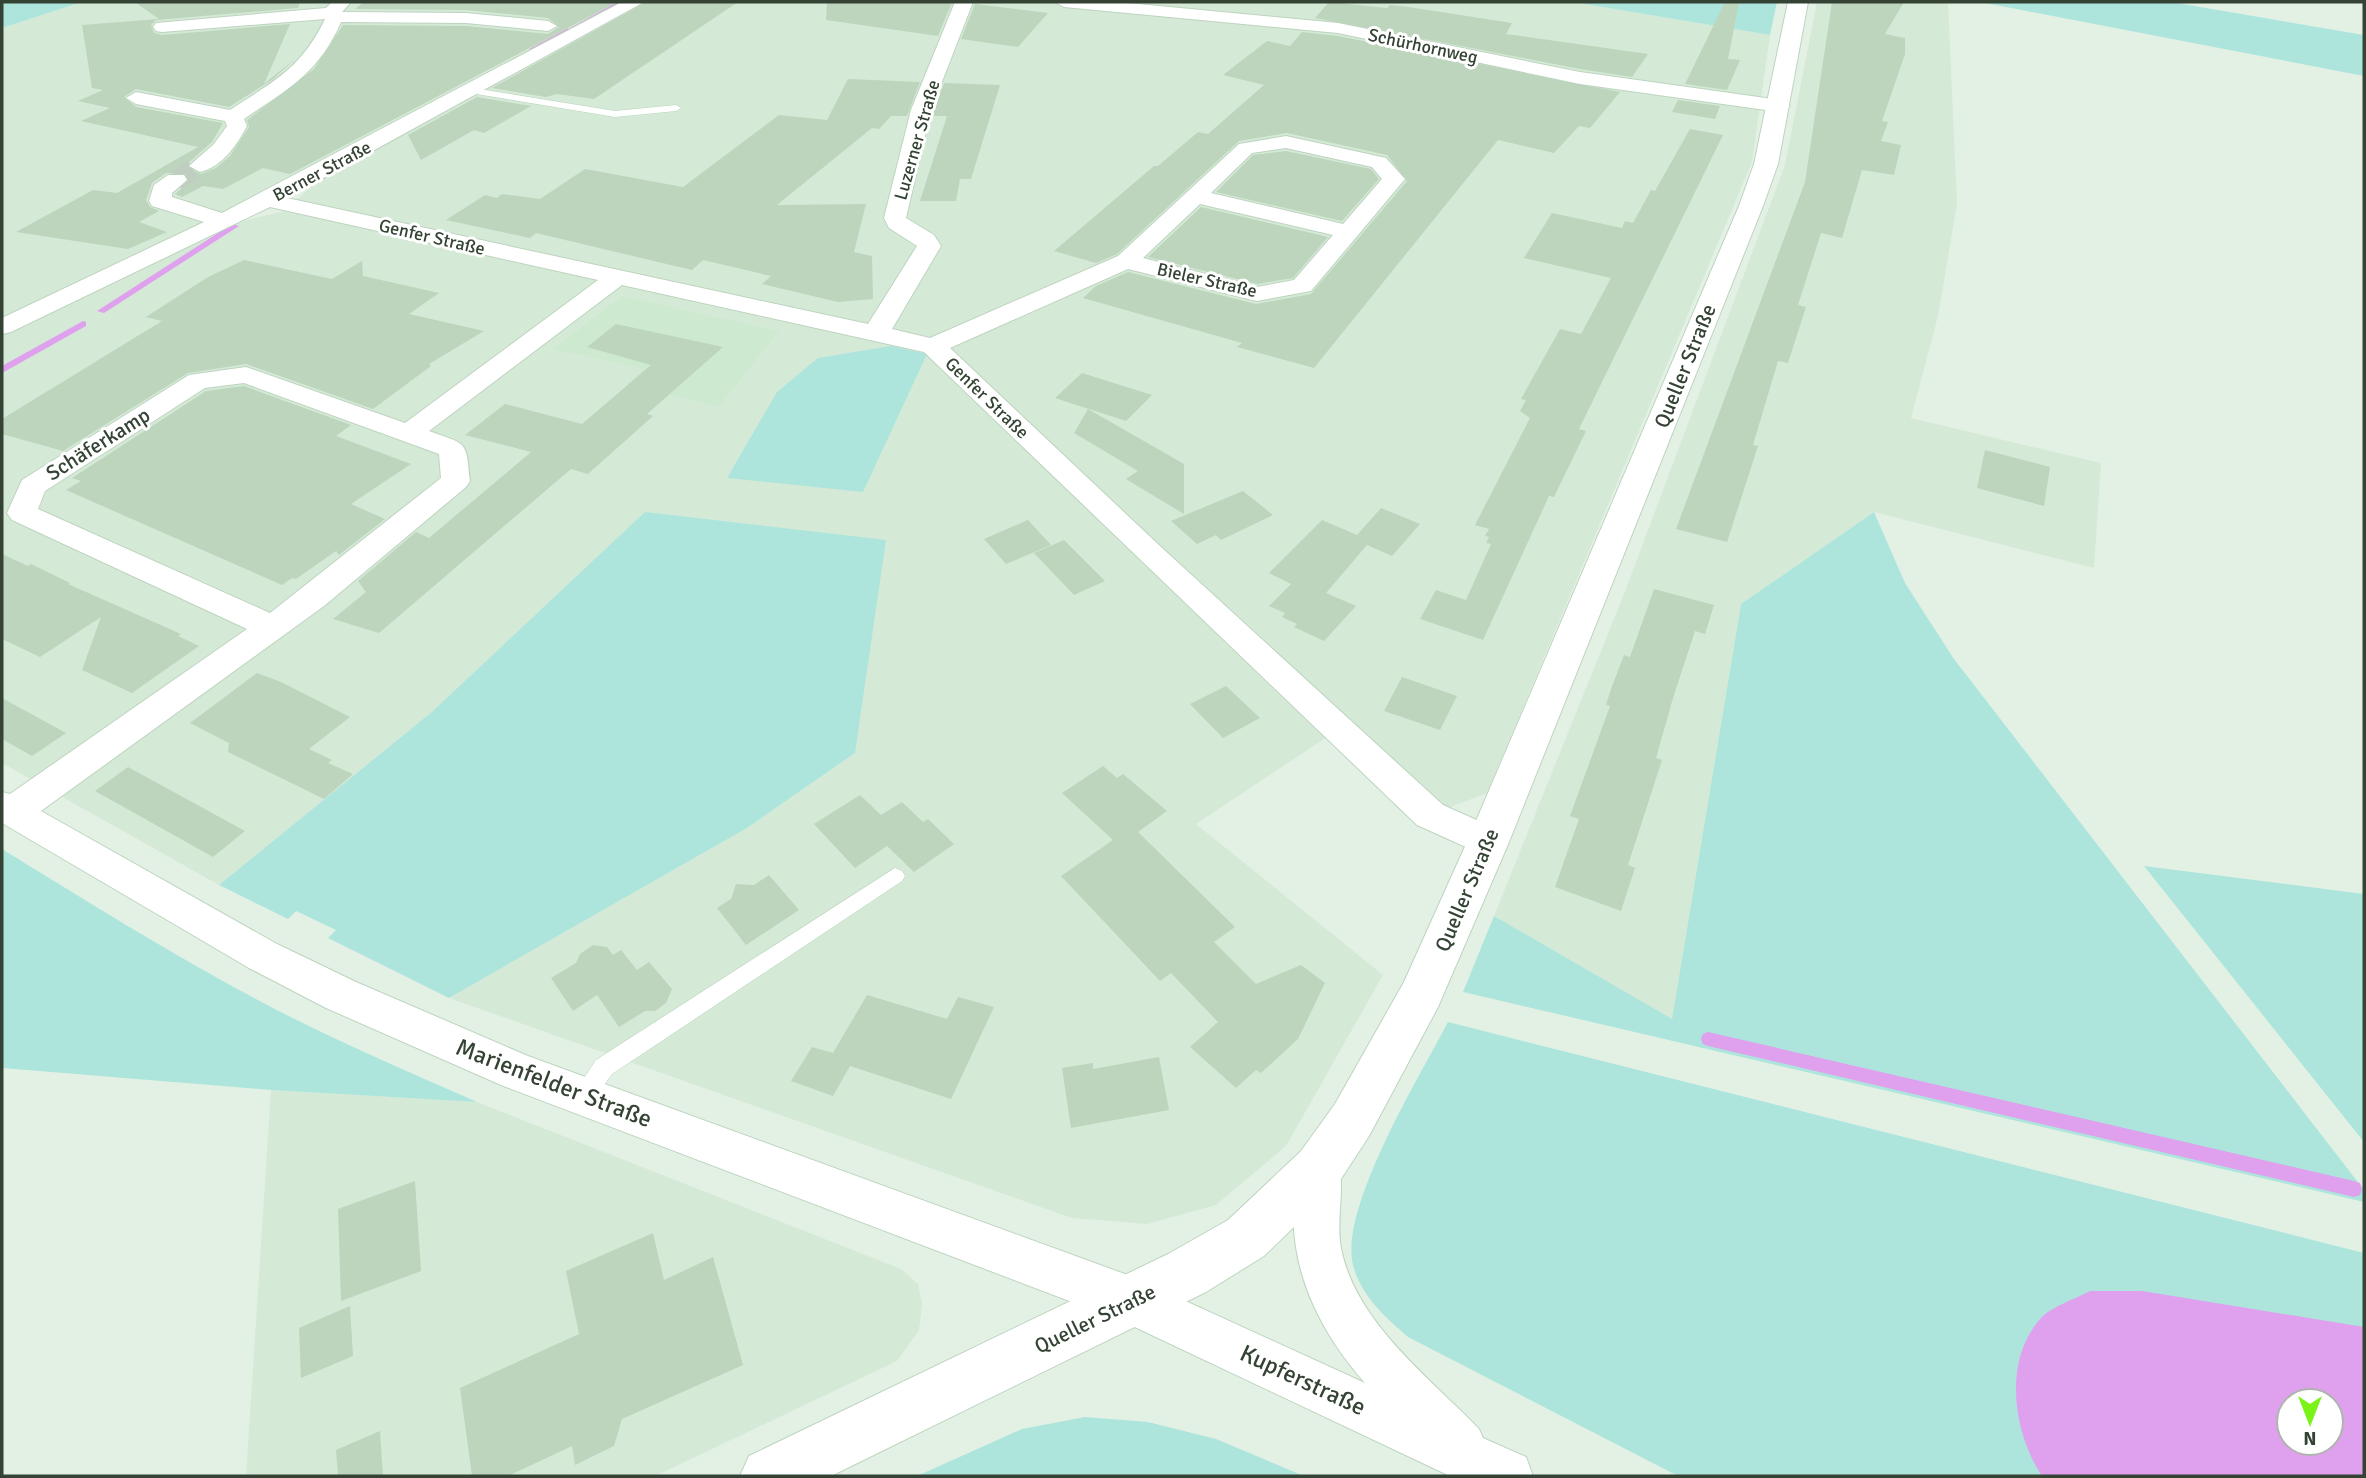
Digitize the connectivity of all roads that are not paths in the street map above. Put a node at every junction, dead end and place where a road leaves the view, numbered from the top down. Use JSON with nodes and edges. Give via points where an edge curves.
{"nodes":[{"id":1,"x":635,"y":2,"type":"edge"},
{"id":2,"x":964,"y":2,"type":"edge"},
{"id":3,"x":1064,"y":2,"type":"edge"},
{"id":4,"x":1798,"y":2,"type":"edge"},
{"id":5,"x":336,"y":11,"type":"edge"},
{"id":6,"x":548,"y":26,"type":"dead end"},
{"id":7,"x":162,"y":27,"type":"dead end"},
{"id":8,"x":474,"y":91,"type":"junction"},
{"id":9,"x":136,"y":98,"type":"dead end"},
{"id":10,"x":1780,"y":106,"type":"junction"},
{"id":11,"x":676,"y":108,"type":"dead end"},
{"id":12,"x":233,"y":117,"type":"junction"},
{"id":13,"x":200,"y":166,"type":"tunnel mouth"},
{"id":14,"x":176,"y":180,"type":"tunnel mouth"},
{"id":15,"x":1195,"y":196,"type":"junction"},
{"id":16,"x":267,"y":200,"type":"junction"},
{"id":17,"x":226,"y":221,"type":"junction"},
{"id":18,"x":1348,"y":232,"type":"junction"},
{"id":19,"x":1126,"y":261,"type":"junction"},
{"id":20,"x":616,"y":278,"type":"junction"},
{"id":21,"x":2,"y":327,"type":"edge"},
{"id":22,"x":874,"y":333,"type":"junction"},
{"id":23,"x":933,"y":346,"type":"junction"},
{"id":24,"x":409,"y":433,"type":"junction"},
{"id":25,"x":272,"y":627,"type":"junction"},
{"id":26,"x":7,"y":809,"type":"edge"},
{"id":27,"x":1488,"y":842,"type":"junction"},
{"id":28,"x":895,"y":876,"type":"dead end"},
{"id":29,"x":583,"y":1096,"type":"junction"},
{"id":30,"x":1319,"y":1168,"type":"junction"},
{"id":31,"x":1133,"y":1301,"type":"junction"},
{"id":32,"x":1490,"y":1468,"type":"edge"},
{"id":33,"x":769,"y":1476,"type":"edge"}],
"edges":[{"from":1,"to":8,"type":"street","name":"Berner Straße"},
{"from":2,"to":22,"type":"street","name":"Luzerner Straße","via":[[921,110],[895,218],[929,246]]},
{"from":3,"to":10,"type":"street","name":"Schürhornweg","via":[[1328,27],[1580,78]]},
{"from":4,"to":10,"type":"street","name":"Queller Straße"},
{"from":5,"to":6,"type":"street"},
{"from":5,"to":7,"type":"street"},
{"from":5,"to":12,"type":"street","via":[[321,47],[303,70]]},
{"from":8,"to":11,"type":"lane","via":[[615,114]]},
{"from":8,"to":16,"type":"street","name":"Berner Straße"},
{"from":9,"to":12,"type":"street"},
{"from":10,"to":27,"type":"street","name":"Queller Straße","via":[[1751,206]]},
{"from":12,"to":13,"type":"street","via":[[237,126],[232,136]]},
{"from":14,"to":17,"type":"street","via":[[162,190],[160,201]]},
{"from":15,"to":18,"type":"street"},
{"from":15,"to":18,"type":"street","name":"Bieler Straße","via":[[1246,148],[1286,142],[1379,162],[1394,179]]},
{"from":15,"to":19,"type":"street","name":"Bieler Straße"},
{"from":16,"to":17,"type":"street","name":"Berner Straße"},
{"from":16,"to":20,"type":"street","name":"Genfer Straße"},
{"from":17,"to":21,"type":"street","name":"Berner Straße"},
{"from":18,"to":19,"type":"street","name":"Bieler Straße","via":[[1302,286],[1257,294]]},
{"from":19,"to":23,"type":"street","name":"Bieler Straße"},
{"from":20,"to":22,"type":"street","name":"Genfer Straße"},
{"from":20,"to":24,"type":"street"},
{"from":22,"to":23,"type":"street","name":"Genfer Straße"},
{"from":23,"to":27,"type":"street","name":"Genfer Straße","via":[[1430,815]]},
{"from":24,"to":25,"type":"street","name":"Schäferkamp","via":[[453,449],[456,481]]},
{"from":24,"to":25,"type":"street","name":"Schäferkamp","via":[[246,375],[198,381],[32,486],[22,513]]},
{"from":25,"to":26,"type":"street","name":"Schäferkamp"},
{"from":26,"to":29,"type":"street","name":"Marienfelder Straße","via":[[263,956],[341,995]]},
{"from":27,"to":30,"type":"street","name":"Queller Straße","via":[[1422,993],[1352,1120]]},
{"from":28,"to":29,"type":"lane","via":[[604,1067]]},
{"from":29,"to":31,"type":"street","name":"Marienfelder Straße"},
{"from":30,"to":31,"type":"street","name":"Queller Straße","via":[[1246,1238]]},
{"from":30,"to":32,"type":"street","name":"Kupferstraße","via":[[1318,1246],[1325,1275],[1354,1333]]},
{"from":31,"to":32,"type":"street","name":"Kupferstraße"},
{"from":31,"to":33,"type":"street","name":"Queller Straße"}]}
